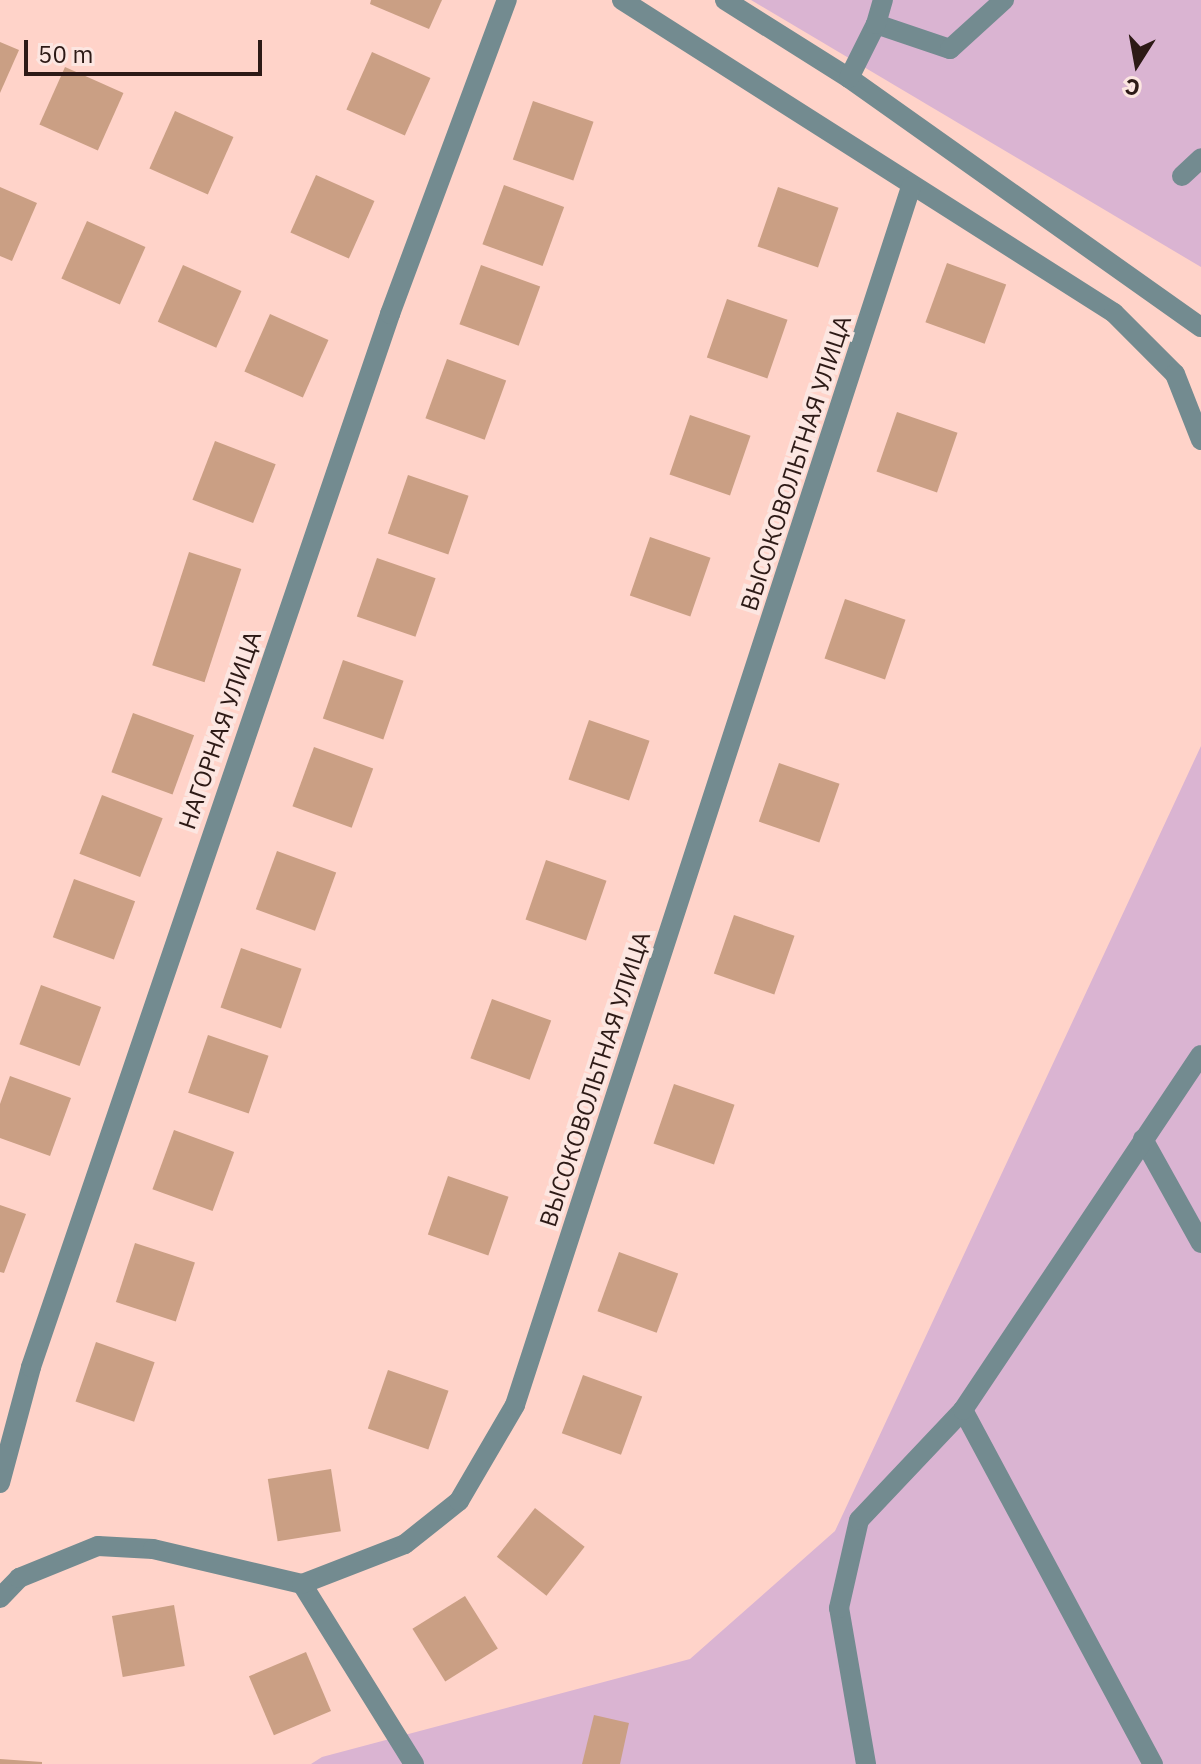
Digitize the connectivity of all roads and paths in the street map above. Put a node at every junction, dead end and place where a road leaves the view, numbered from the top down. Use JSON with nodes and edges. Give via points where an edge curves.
{"nodes":[{"id":1,"x":507,"y":0,"type":"edge"},
{"id":2,"x":622,"y":0,"type":"edge"},
{"id":3,"x":725,"y":0,"type":"edge"},
{"id":4,"x":883,"y":0,"type":"edge"},
{"id":5,"x":1004,"y":0,"type":"edge"},
{"id":6,"x":876,"y":24,"type":"junction"},
{"id":7,"x":849,"y":78,"type":"junction"},
{"id":8,"x":1201,"y":158,"type":"edge"},
{"id":9,"x":1182,"y":176,"type":"dead end"},
{"id":10,"x":911,"y":187,"type":"junction"},
{"id":11,"x":1201,"y":327,"type":"edge"},
{"id":12,"x":1201,"y":440,"type":"edge"},
{"id":13,"x":1201,"y":1055,"type":"edge"},
{"id":14,"x":1143,"y":1139,"type":"junction"},
{"id":15,"x":1201,"y":1243,"type":"edge"},
{"id":16,"x":963,"y":1410,"type":"junction"},
{"id":17,"x":0,"y":1483,"type":"edge"},
{"id":18,"x":302,"y":1584,"type":"junction"},
{"id":19,"x":0,"y":1598,"type":"edge"},
{"id":20,"x":414,"y":1764,"type":"edge"},
{"id":21,"x":866,"y":1764,"type":"edge"},
{"id":22,"x":1153,"y":1764,"type":"edge"}],
"edges":[{"from":1,"to":17,"type":"street","name":"НАГОРНАЯ УЛИЦА","via":[[385,329],[36,1352]]},
{"from":2,"to":10,"type":"street"},
{"from":3,"to":7,"type":"street"},
{"from":4,"to":6,"type":"street"},
{"from":5,"to":6,"type":"street","via":[[950,49]]},
{"from":6,"to":7,"type":"street"},
{"from":7,"to":11,"type":"street"},
{"from":8,"to":9,"type":"street"},
{"from":10,"to":12,"type":"street","via":[[1114,313],[1175,374]]},
{"from":10,"to":18,"type":"street","name":"ВЫСОКОВОЛЬТНАЯ УЛИЦА","via":[[515,1405],[459,1501],[405,1544]]},
{"from":13,"to":14,"type":"street"},
{"from":14,"to":15,"type":"street"},
{"from":14,"to":16,"type":"street"},
{"from":16,"to":21,"type":"street","via":[[859,1520],[839,1608]]},
{"from":16,"to":22,"type":"street"},
{"from":18,"to":19,"type":"street","via":[[153,1549],[98,1546],[19,1578]]},
{"from":18,"to":20,"type":"street"}]}
